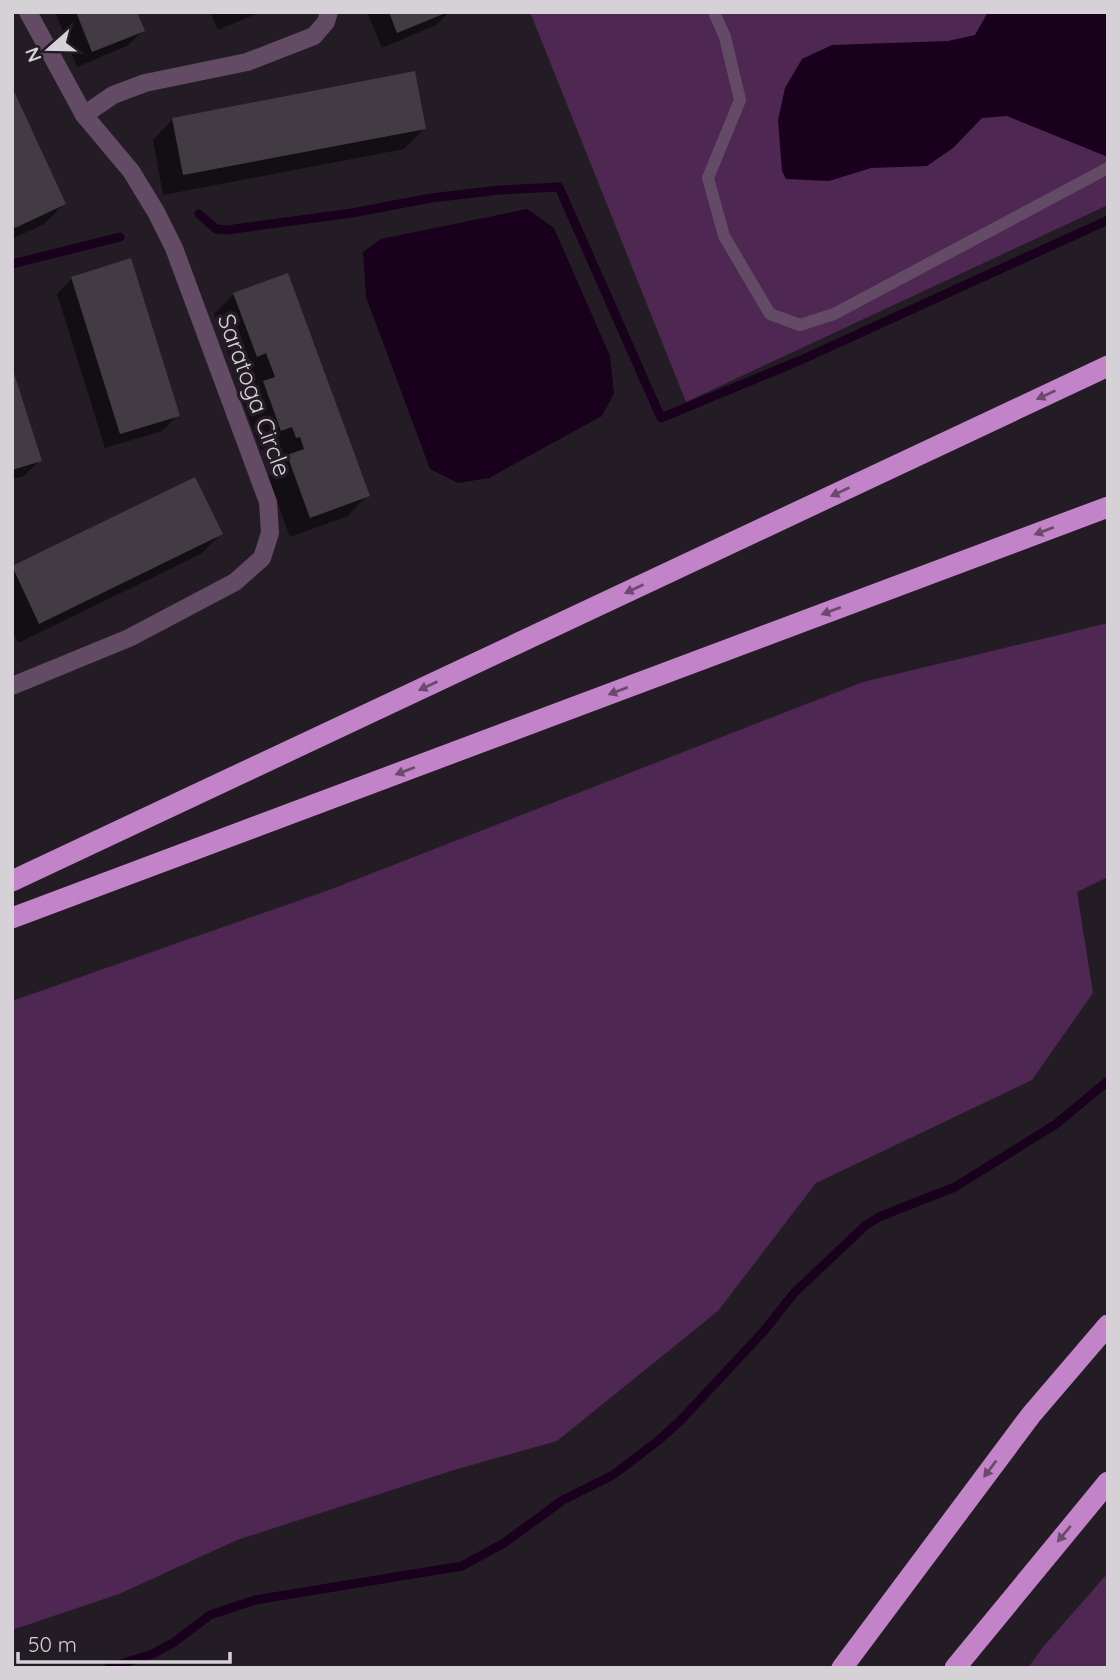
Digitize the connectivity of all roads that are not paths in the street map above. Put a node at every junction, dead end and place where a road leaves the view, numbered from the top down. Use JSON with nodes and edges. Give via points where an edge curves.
{"nodes":[{"id":1,"x":28,"y":12,"type":"edge"},
{"id":2,"x":329,"y":12,"type":"edge"},
{"id":3,"x":715,"y":12,"type":"edge"},
{"id":4,"x":83,"y":115,"type":"junction"},
{"id":5,"x":1108,"y":168,"type":"edge"},
{"id":6,"x":1108,"y":366,"type":"edge"},
{"id":7,"x":1108,"y":507,"type":"edge"},
{"id":8,"x":12,"y":686,"type":"edge"},
{"id":9,"x":12,"y":881,"type":"edge"},
{"id":10,"x":12,"y":918,"type":"edge"},
{"id":11,"x":1108,"y":1325,"type":"edge"},
{"id":12,"x":1108,"y":1340,"type":"edge"},
{"id":13,"x":1031,"y":1415,"type":"junction"},
{"id":14,"x":1108,"y":1482,"type":"edge"},
{"id":15,"x":842,"y":1668,"type":"edge"},
{"id":16,"x":956,"y":1668,"type":"edge"}],
"edges":[{"from":1,"to":4,"type":"street","name":"Saratoga Circle"},
{"from":2,"to":4,"type":"street","via":[[314,36],[247,62],[145,83],[113,95]]},
{"from":3,"to":5,"type":"lane","via":[[740,100],[708,178],[724,236],[770,314],[800,325],[834,313]]},
{"from":4,"to":8,"type":"street","name":"Saratoga Circle","via":[[131,171],[174,248],[268,502],[270,533],[262,558],[235,582],[130,638]]},
{"from":6,"to":9,"type":"highway","one_way":true},
{"from":7,"to":10,"type":"highway","one_way":true},
{"from":11,"to":13,"type":"highway"},
{"from":12,"to":13,"type":"highway"},
{"from":13,"to":15,"type":"highway","one_way":true},
{"from":14,"to":16,"type":"highway","one_way":true}]}
